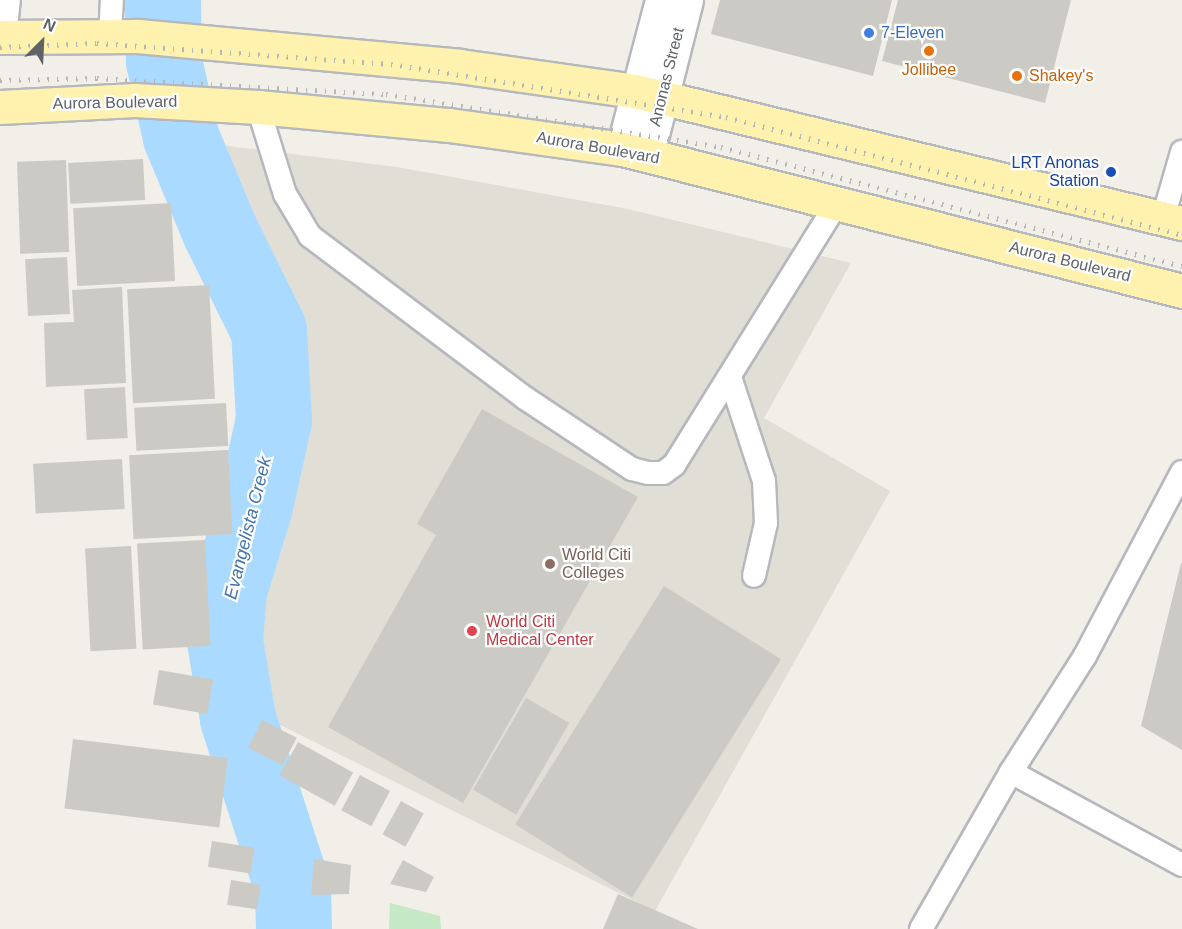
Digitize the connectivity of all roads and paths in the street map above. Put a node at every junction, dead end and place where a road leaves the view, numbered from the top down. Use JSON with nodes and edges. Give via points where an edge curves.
{"nodes":[{"id":1,"x":9,"y":0,"type":"edge"},
{"id":2,"x":112,"y":0,"type":"edge"},
{"id":3,"x":662,"y":0,"type":"edge"},
{"id":4,"x":686,"y":0,"type":"edge"},
{"id":5,"x":124,"y":36,"type":"junction"},
{"id":6,"x":2,"y":37,"type":"edge"},
{"id":7,"x":648,"y":93,"type":"junction"},
{"id":8,"x":0,"y":107,"type":"edge"},
{"id":9,"x":258,"y":107,"type":"junction"},
{"id":10,"x":635,"y":152,"type":"junction"},
{"id":11,"x":1182,"y":152,"type":"edge"},
{"id":12,"x":837,"y":203,"type":"junction"},
{"id":13,"x":1173,"y":221,"type":"edge"},
{"id":14,"x":1182,"y":291,"type":"edge"},
{"id":15,"x":730,"y":377,"type":"junction"},
{"id":16,"x":1182,"y":472,"type":"edge"},
{"id":17,"x":754,"y":576,"type":"dead end"},
{"id":18,"x":1011,"y":772,"type":"junction"},
{"id":19,"x":1182,"y":865,"type":"edge"},
{"id":20,"x":921,"y":929,"type":"edge"}],
"edges":[{"from":1,"to":6,"type":"lane"},
{"from":2,"to":5,"type":"lane"},
{"from":3,"to":7,"type":"main road","name":"Anonas Street"},
{"from":4,"to":7,"type":"main road","name":"Anonas Street"},
{"from":5,"to":6,"type":"main road"},
{"from":5,"to":7,"type":"main road","via":[[459,66]]},
{"from":7,"to":10,"type":"main road","name":"Anonas Street"},
{"from":7,"to":13,"type":"main road"},
{"from":8,"to":9,"type":"main road","name":"Aurora Boulevard","via":[[135,100]]},
{"from":9,"to":10,"type":"main road","name":"Aurora Boulevard","via":[[449,125]]},
{"from":9,"to":15,"type":"lane","via":[[285,194],[310,236],[525,398],[632,469],[663,473],[674,465]]},
{"from":10,"to":12,"type":"main road","name":"Aurora Boulevard"},
{"from":11,"to":13,"type":"lane"},
{"from":12,"to":14,"type":"main road","name":"Aurora Boulevard"},
{"from":12,"to":15,"type":"lane"},
{"from":15,"to":17,"type":"lane","via":[[764,481],[766,523]]},
{"from":16,"to":18,"type":"lane","via":[[1086,656]]},
{"from":18,"to":19,"type":"lane"},
{"from":18,"to":20,"type":"lane"}]}
